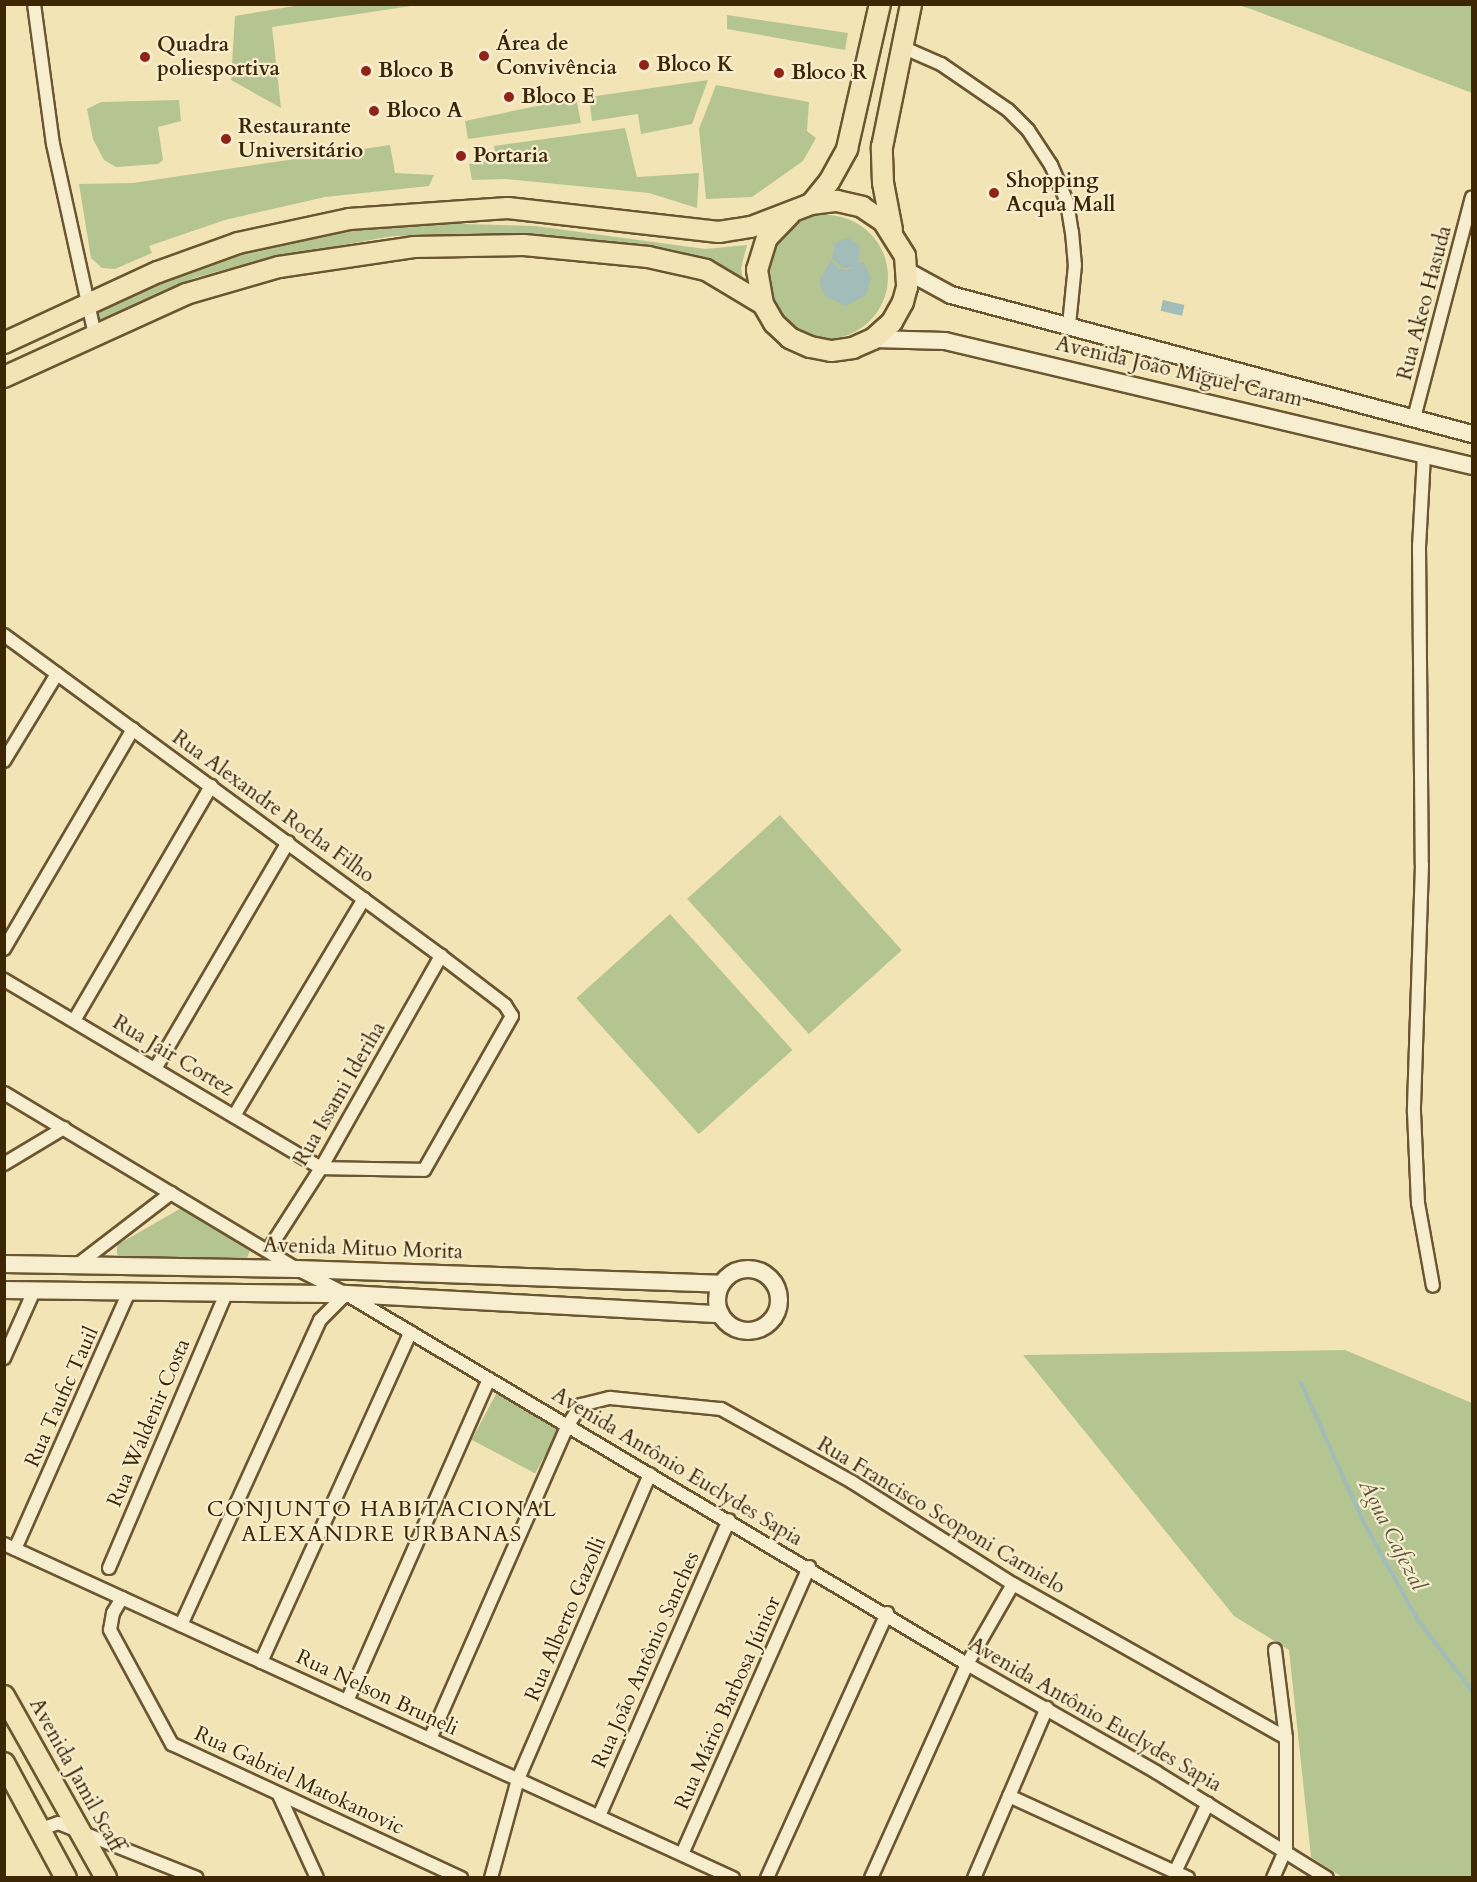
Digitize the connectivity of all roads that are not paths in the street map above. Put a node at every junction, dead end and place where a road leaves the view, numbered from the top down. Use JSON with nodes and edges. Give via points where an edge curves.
{"nodes":[{"id":1,"x":34,"y":4,"type":"edge"},
{"id":2,"x":880,"y":4,"type":"edge"},
{"id":3,"x":911,"y":4,"type":"edge"},
{"id":4,"x":902,"y":47,"type":"junction"},
{"id":5,"x":1473,"y":196,"type":"edge"},
{"id":6,"x":811,"y":204,"type":"junction"},
{"id":7,"x":790,"y":214,"type":"junction"},
{"id":8,"x":892,"y":230,"type":"junction"},
{"id":9,"x":907,"y":271,"type":"junction"},
{"id":10,"x":763,"y":304,"type":"junction"},
{"id":11,"x":87,"y":305,"type":"junction"},
{"id":12,"x":1069,"y":325,"type":"junction"},
{"id":13,"x":95,"y":335,"type":"junction"},
{"id":14,"x":873,"y":339,"type":"junction"},
{"id":15,"x":4,"y":344,"type":"edge"},
{"id":16,"x":4,"y":378,"type":"edge"},
{"id":17,"x":1414,"y":418,"type":"junction"},
{"id":18,"x":1473,"y":434,"type":"edge"},
{"id":19,"x":1424,"y":455,"type":"junction"},
{"id":20,"x":1473,"y":466,"type":"edge"},
{"id":21,"x":4,"y":635,"type":"edge"},
{"id":22,"x":57,"y":674,"type":"junction"},
{"id":23,"x":133,"y":729,"type":"junction"},
{"id":24,"x":7,"y":753,"type":"edge"},
{"id":25,"x":211,"y":786,"type":"junction"},
{"id":26,"x":288,"y":842,"type":"junction"},
{"id":27,"x":364,"y":899,"type":"junction"},
{"id":28,"x":4,"y":949,"type":"edge"},
{"id":29,"x":441,"y":956,"type":"junction"},
{"id":30,"x":4,"y":980,"type":"edge"},
{"id":31,"x":75,"y":1019,"type":"junction"},
{"id":32,"x":155,"y":1069,"type":"junction"},
{"id":33,"x":4,"y":1093,"type":"edge"},
{"id":34,"x":234,"y":1116,"type":"junction"},
{"id":35,"x":64,"y":1128,"type":"junction"},
{"id":36,"x":4,"y":1164,"type":"edge"},
{"id":37,"x":321,"y":1168,"type":"junction"},
{"id":38,"x":171,"y":1193,"type":"junction"},
{"id":39,"x":270,"y":1249,"type":"junction"},
{"id":40,"x":4,"y":1264,"type":"edge"},
{"id":41,"x":76,"y":1266,"type":"junction"},
{"id":42,"x":297,"y":1269,"type":"junction"},
{"id":43,"x":721,"y":1284,"type":"junction"},
{"id":44,"x":1432,"y":1286,"type":"dead end"},
{"id":45,"x":4,"y":1290,"type":"edge"},
{"id":46,"x":34,"y":1291,"type":"junction"},
{"id":47,"x":129,"y":1292,"type":"junction"},
{"id":48,"x":226,"y":1294,"type":"junction"},
{"id":49,"x":346,"y":1294,"type":"junction"},
{"id":50,"x":720,"y":1314,"type":"junction"},
{"id":51,"x":411,"y":1332,"type":"junction"},
{"id":52,"x":4,"y":1358,"type":"edge"},
{"id":53,"x":489,"y":1379,"type":"junction"},
{"id":54,"x":568,"y":1425,"type":"junction"},
{"id":55,"x":650,"y":1474,"type":"junction"},
{"id":56,"x":729,"y":1520,"type":"junction"},
{"id":57,"x":10,"y":1547,"type":"edge"},
{"id":58,"x":809,"y":1567,"type":"junction"},
{"id":59,"x":109,"y":1568,"type":"dead end"},
{"id":60,"x":1013,"y":1584,"type":"junction"},
{"id":61,"x":122,"y":1598,"type":"junction"},
{"id":62,"x":887,"y":1613,"type":"junction"},
{"id":63,"x":181,"y":1625,"type":"junction"},
{"id":64,"x":1275,"y":1650,"type":"dead end"},
{"id":65,"x":261,"y":1662,"type":"junction"},
{"id":66,"x":967,"y":1664,"type":"junction"},
{"id":67,"x":4,"y":1696,"type":"edge"},
{"id":68,"x":346,"y":1701,"type":"junction"},
{"id":69,"x":1047,"y":1708,"type":"junction"},
{"id":70,"x":1286,"y":1738,"type":"junction"},
{"id":71,"x":430,"y":1739,"type":"junction"},
{"id":72,"x":4,"y":1763,"type":"edge"},
{"id":73,"x":518,"y":1779,"type":"junction"},
{"id":74,"x":279,"y":1795,"type":"junction"},
{"id":75,"x":1009,"y":1796,"type":"junction"},
{"id":76,"x":1208,"y":1803,"type":"junction"},
{"id":77,"x":599,"y":1816,"type":"junction"},
{"id":78,"x":41,"y":1829,"type":"junction"},
{"id":79,"x":81,"y":1834,"type":"junction"},
{"id":80,"x":1286,"y":1849,"type":"junction"},
{"id":81,"x":682,"y":1854,"type":"junction"},
{"id":82,"x":1175,"y":1872,"type":"junction"},
{"id":83,"x":66,"y":1878,"type":"edge"},
{"id":84,"x":106,"y":1878,"type":"edge"},
{"id":85,"x":197,"y":1878,"type":"edge"},
{"id":86,"x":317,"y":1878,"type":"edge"},
{"id":87,"x":461,"y":1878,"type":"edge"},
{"id":88,"x":491,"y":1878,"type":"edge"},
{"id":89,"x":733,"y":1878,"type":"edge"},
{"id":90,"x":767,"y":1878,"type":"edge"},
{"id":91,"x":871,"y":1878,"type":"edge"},
{"id":92,"x":974,"y":1878,"type":"edge"},
{"id":93,"x":1188,"y":1878,"type":"edge"},
{"id":94,"x":1273,"y":1878,"type":"edge"},
{"id":95,"x":1328,"y":1878,"type":"edge"}],
"edges":[{"from":1,"to":11,"type":"street","via":[[52,144]]},
{"from":2,"to":6,"type":"main road","via":[[847,149],[829,182]]},
{"from":3,"to":4,"type":"main road"},
{"from":4,"to":8,"type":"main road","via":[[881,164]]},
{"from":4,"to":12,"type":"street","via":[[941,64],[1008,110],[1028,130],[1051,165],[1067,202],[1072,232],[1075,266]]},
{"from":5,"to":17,"type":"street","name":"Rua Akeo Hasuda"},
{"from":6,"to":7,"type":"main road"},
{"from":6,"to":8,"type":"main road","via":[[850,203],[873,213]]},
{"from":7,"to":10,"type":"main road","via":[[767,238],[760,253],[758,287]]},
{"from":7,"to":11,"type":"main road","via":[[751,227],[719,232],[508,208],[350,219],[238,243],[158,272]]},
{"from":8,"to":9,"type":"main road"},
{"from":9,"to":12,"type":"street","name":"Avenida João Miguel Caram","via":[[951,295]]},
{"from":9,"to":14,"type":"main road","via":[[903,302],[892,322]]},
{"from":10,"to":13,"type":"main road","via":[[706,270],[648,257],[524,245],[414,247],[279,267],[186,294]]},
{"from":10,"to":14,"type":"main road","via":[[782,331],[810,347],[842,349]]},
{"from":11,"to":13,"type":"street"},
{"from":11,"to":15,"type":"main road"},
{"from":12,"to":17,"type":"street","name":"Avenida João Miguel Caram"},
{"from":13,"to":16,"type":"main road"},
{"from":14,"to":19,"type":"street","name":"Avenida João Miguel Caram","via":[[945,341]]},
{"from":17,"to":18,"type":"street","name":"Avenida João Miguel Caram"},
{"from":19,"to":20,"type":"street","name":"Avenida João Miguel Caram"},
{"from":19,"to":44,"type":"street","via":[[1419,546],[1421,909],[1414,1112],[1418,1203]]},
{"from":21,"to":22,"type":"street","name":"Rua Alexandre Rocha Filho"},
{"from":22,"to":23,"type":"street","name":"Rua Alexandre Rocha Filho"},
{"from":22,"to":24,"type":"street"},
{"from":23,"to":25,"type":"street","name":"Rua Alexandre Rocha Filho"},
{"from":23,"to":28,"type":"street"},
{"from":25,"to":26,"type":"street","name":"Rua Alexandre Rocha Filho"},
{"from":25,"to":31,"type":"street"},
{"from":26,"to":27,"type":"street","name":"Rua Alexandre Rocha Filho"},
{"from":26,"to":32,"type":"street"},
{"from":27,"to":29,"type":"street","name":"Rua Alexandre Rocha Filho"},
{"from":27,"to":34,"type":"street"},
{"from":29,"to":37,"type":"street","name":"Rua Issami Ideriha"},
{"from":29,"to":37,"type":"street","name":"Rua Alexandre Rocha Filho","via":[[506,1005],[512,1016],[424,1170]]},
{"from":30,"to":31,"type":"street","name":"Rua Jair Cortez"},
{"from":31,"to":32,"type":"street","name":"Rua Jair Cortez"},
{"from":32,"to":34,"type":"street","name":"Rua Jair Cortez"},
{"from":33,"to":35,"type":"street","name":"Avenida Antônio Euclydes Sapia"},
{"from":34,"to":37,"type":"street","name":"Rua Jair Cortez"},
{"from":35,"to":36,"type":"street"},
{"from":35,"to":38,"type":"street","name":"Avenida Antônio Euclydes Sapia"},
{"from":37,"to":39,"type":"street","name":"Rua Issami Ideriha"},
{"from":38,"to":39,"type":"street","name":"Avenida Antônio Euclydes Sapia"},
{"from":38,"to":41,"type":"street"},
{"from":39,"to":42,"type":"street","name":"Avenida Antônio Euclydes Sapia"},
{"from":40,"to":41,"type":"street","name":"Avenida Mituo Morita"},
{"from":41,"to":42,"type":"street","name":"Avenida Mituo Morita"},
{"from":42,"to":43,"type":"street","name":"Avenida Mituo Morita"},
{"from":42,"to":49,"type":"street","name":"Avenida Antônio Euclydes Sapia"},
{"from":43,"to":50,"type":"street","via":[[716,1299]]},
{"from":43,"to":50,"type":"street","via":[[731,1273],[745,1269],[762,1272],[773,1282],[778,1303],[765,1325],[749,1331],[730,1325]]},
{"from":45,"to":46,"type":"street"},
{"from":46,"to":47,"type":"street"},
{"from":46,"to":52,"type":"street"},
{"from":47,"to":48,"type":"street"},
{"from":47,"to":57,"type":"street","name":"Rua Taufic Tauil"},
{"from":48,"to":49,"type":"street"},
{"from":48,"to":59,"type":"street","name":"Rua Waldenir Costa"},
{"from":49,"to":50,"type":"street"},
{"from":49,"to":51,"type":"street","name":"Avenida Antônio Euclydes Sapia"},
{"from":49,"to":63,"type":"street","via":[[320,1320]]},
{"from":51,"to":53,"type":"street","name":"Avenida Antônio Euclydes Sapia"},
{"from":51,"to":65,"type":"street"},
{"from":53,"to":54,"type":"street","name":"Avenida Antônio Euclydes Sapia"},
{"from":53,"to":68,"type":"street"},
{"from":54,"to":55,"type":"street","name":"Avenida Antônio Euclydes Sapia"},
{"from":54,"to":60,"type":"street","name":"Rua Francisco Scoponi Carnielo","via":[[581,1405],[590,1400],[610,1398],[721,1409],[852,1482]]},
{"from":54,"to":71,"type":"street"},
{"from":55,"to":56,"type":"street","name":"Avenida Antônio Euclydes Sapia"},
{"from":55,"to":73,"type":"street","name":"Rua Alberto Gazolli"},
{"from":56,"to":58,"type":"street","name":"Avenida Antônio Euclydes Sapia"},
{"from":56,"to":77,"type":"street","name":"Rua João Antônio Sanches"},
{"from":57,"to":61,"type":"street","name":"Rua Nelson Bruneli"},
{"from":58,"to":62,"type":"street","name":"Avenida Antônio Euclydes Sapia"},
{"from":58,"to":81,"type":"street","name":"Rua Mário Barbosa Júnior"},
{"from":60,"to":66,"type":"street"},
{"from":60,"to":70,"type":"street","name":"Rua Francisco Scoponi Carnielo"},
{"from":61,"to":63,"type":"street","name":"Rua Nelson Bruneli"},
{"from":61,"to":74,"type":"street","name":"Rua Gabriel Matokanovic","via":[[112,1613],[110,1630],[172,1744]]},
{"from":62,"to":66,"type":"street","name":"Avenida Antônio Euclydes Sapia"},
{"from":62,"to":90,"type":"street"},
{"from":63,"to":65,"type":"street","name":"Rua Nelson Bruneli"},
{"from":64,"to":70,"type":"street"},
{"from":65,"to":68,"type":"street","name":"Rua Nelson Bruneli"},
{"from":66,"to":69,"type":"street","name":"Avenida Antônio Euclydes Sapia"},
{"from":66,"to":91,"type":"street"},
{"from":67,"to":79,"type":"main road","name":"Avenida Jamil Scaff"},
{"from":68,"to":71,"type":"street","name":"Rua Nelson Bruneli"},
{"from":69,"to":75,"type":"street"},
{"from":69,"to":76,"type":"street","name":"Avenida Antônio Euclydes Sapia"},
{"from":70,"to":80,"type":"street"},
{"from":71,"to":73,"type":"street","name":"Rua Nelson Bruneli"},
{"from":72,"to":78,"type":"main road"},
{"from":73,"to":77,"type":"street","name":"Rua Nelson Bruneli"},
{"from":73,"to":88,"type":"street","name":"Rua Alberto Gazolli"},
{"from":74,"to":86,"type":"street"},
{"from":74,"to":87,"type":"street","name":"Rua Gabriel Matokanovic"},
{"from":75,"to":82,"type":"street"},
{"from":75,"to":92,"type":"street"},
{"from":76,"to":80,"type":"street","name":"Avenida Antônio Euclydes Sapia"},
{"from":76,"to":82,"type":"street"},
{"from":77,"to":81,"type":"street","name":"Rua Nelson Bruneli"},
{"from":78,"to":79,"type":"street","via":[[58,1823]]},
{"from":78,"to":83,"type":"main road"},
{"from":79,"to":84,"type":"main road","name":"Avenida Jamil Scaff"},
{"from":79,"to":85,"type":"street"},
{"from":80,"to":94,"type":"street"},
{"from":80,"to":95,"type":"street","name":"Avenida Antônio Euclydes Sapia"},
{"from":81,"to":89,"type":"street","name":"Rua Nelson Bruneli"},
{"from":82,"to":93,"type":"street"}]}
